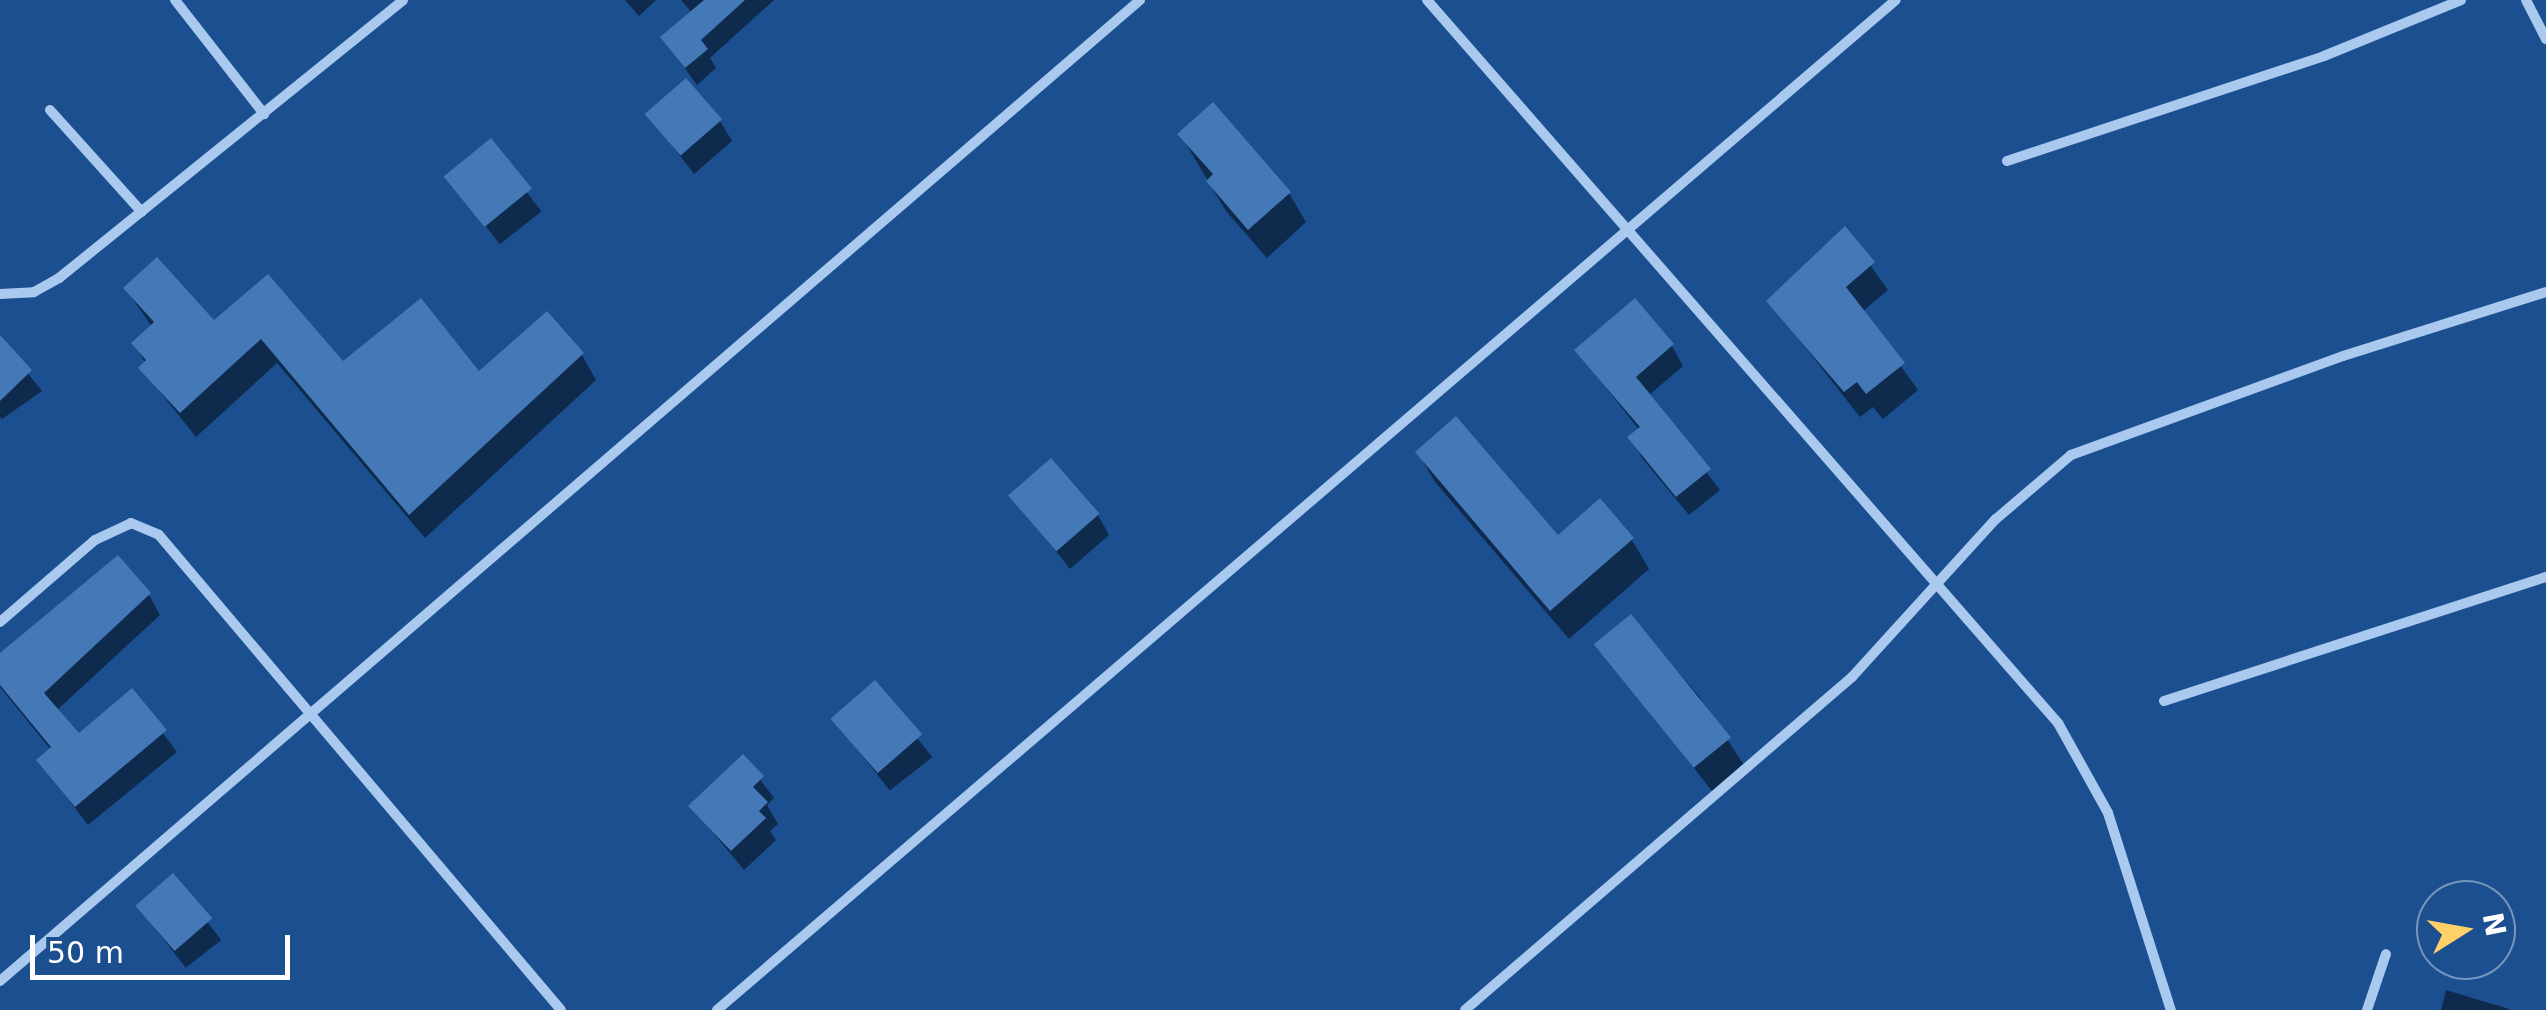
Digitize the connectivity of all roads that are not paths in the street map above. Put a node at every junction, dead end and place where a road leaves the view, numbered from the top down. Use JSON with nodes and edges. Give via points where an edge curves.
{"nodes":[{"id":1,"x":175,"y":0,"type":"edge"},
{"id":2,"x":381,"y":0,"type":"edge"},
{"id":3,"x":402,"y":0,"type":"edge"},
{"id":4,"x":1140,"y":0,"type":"edge"},
{"id":5,"x":1427,"y":0,"type":"edge"},
{"id":6,"x":1896,"y":0,"type":"edge"},
{"id":7,"x":2461,"y":0,"type":"edge"},
{"id":8,"x":2526,"y":0,"type":"edge"},
{"id":9,"x":389,"y":11,"type":"junction"},
{"id":10,"x":2546,"y":39,"type":"edge"},
{"id":11,"x":50,"y":110,"type":"dead end"},
{"id":12,"x":264,"y":114,"type":"junction"},
{"id":13,"x":2008,"y":161,"type":"dead end"},
{"id":14,"x":142,"y":212,"type":"junction"},
{"id":15,"x":1626,"y":231,"type":"junction"},
{"id":16,"x":2546,"y":292,"type":"edge"},
{"id":17,"x":0,"y":294,"type":"edge"},
{"id":18,"x":2546,"y":577,"type":"edge"},
{"id":19,"x":1941,"y":583,"type":"junction"},
{"id":20,"x":0,"y":622,"type":"edge"},
{"id":21,"x":2164,"y":701,"type":"dead end"},
{"id":22,"x":309,"y":716,"type":"junction"},
{"id":23,"x":2386,"y":954,"type":"dead end"},
{"id":24,"x":0,"y":981,"type":"edge"},
{"id":25,"x":562,"y":1010,"type":"edge"},
{"id":26,"x":717,"y":1010,"type":"edge"},
{"id":27,"x":1465,"y":1010,"type":"edge"},
{"id":28,"x":2171,"y":1010,"type":"edge"},
{"id":29,"x":2367,"y":1010,"type":"edge"}],
"edges":[{"from":1,"to":12,"type":"street"},
{"from":2,"to":9,"type":"street"},
{"from":3,"to":9,"type":"street"},
{"from":4,"to":22,"type":"street"},
{"from":5,"to":15,"type":"street"},
{"from":6,"to":15,"type":"street"},
{"from":7,"to":13,"type":"street","via":[[2324,56]]},
{"from":8,"to":10,"type":"street"},
{"from":9,"to":12,"type":"street"},
{"from":11,"to":14,"type":"street"},
{"from":12,"to":14,"type":"street"},
{"from":14,"to":17,"type":"street","via":[[59,278],[34,292]]},
{"from":15,"to":19,"type":"street"},
{"from":15,"to":26,"type":"street"},
{"from":16,"to":19,"type":"street","via":[[2342,356],[2071,454],[1996,518]]},
{"from":18,"to":21,"type":"street"},
{"from":19,"to":27,"type":"street","via":[[1852,677]]},
{"from":19,"to":28,"type":"street","via":[[2058,723],[2093,777]]},
{"from":20,"to":22,"type":"street","via":[[95,540],[131,523],[159,535]]},
{"from":22,"to":24,"type":"street"},
{"from":22,"to":25,"type":"street"},
{"from":23,"to":29,"type":"street"}]}
